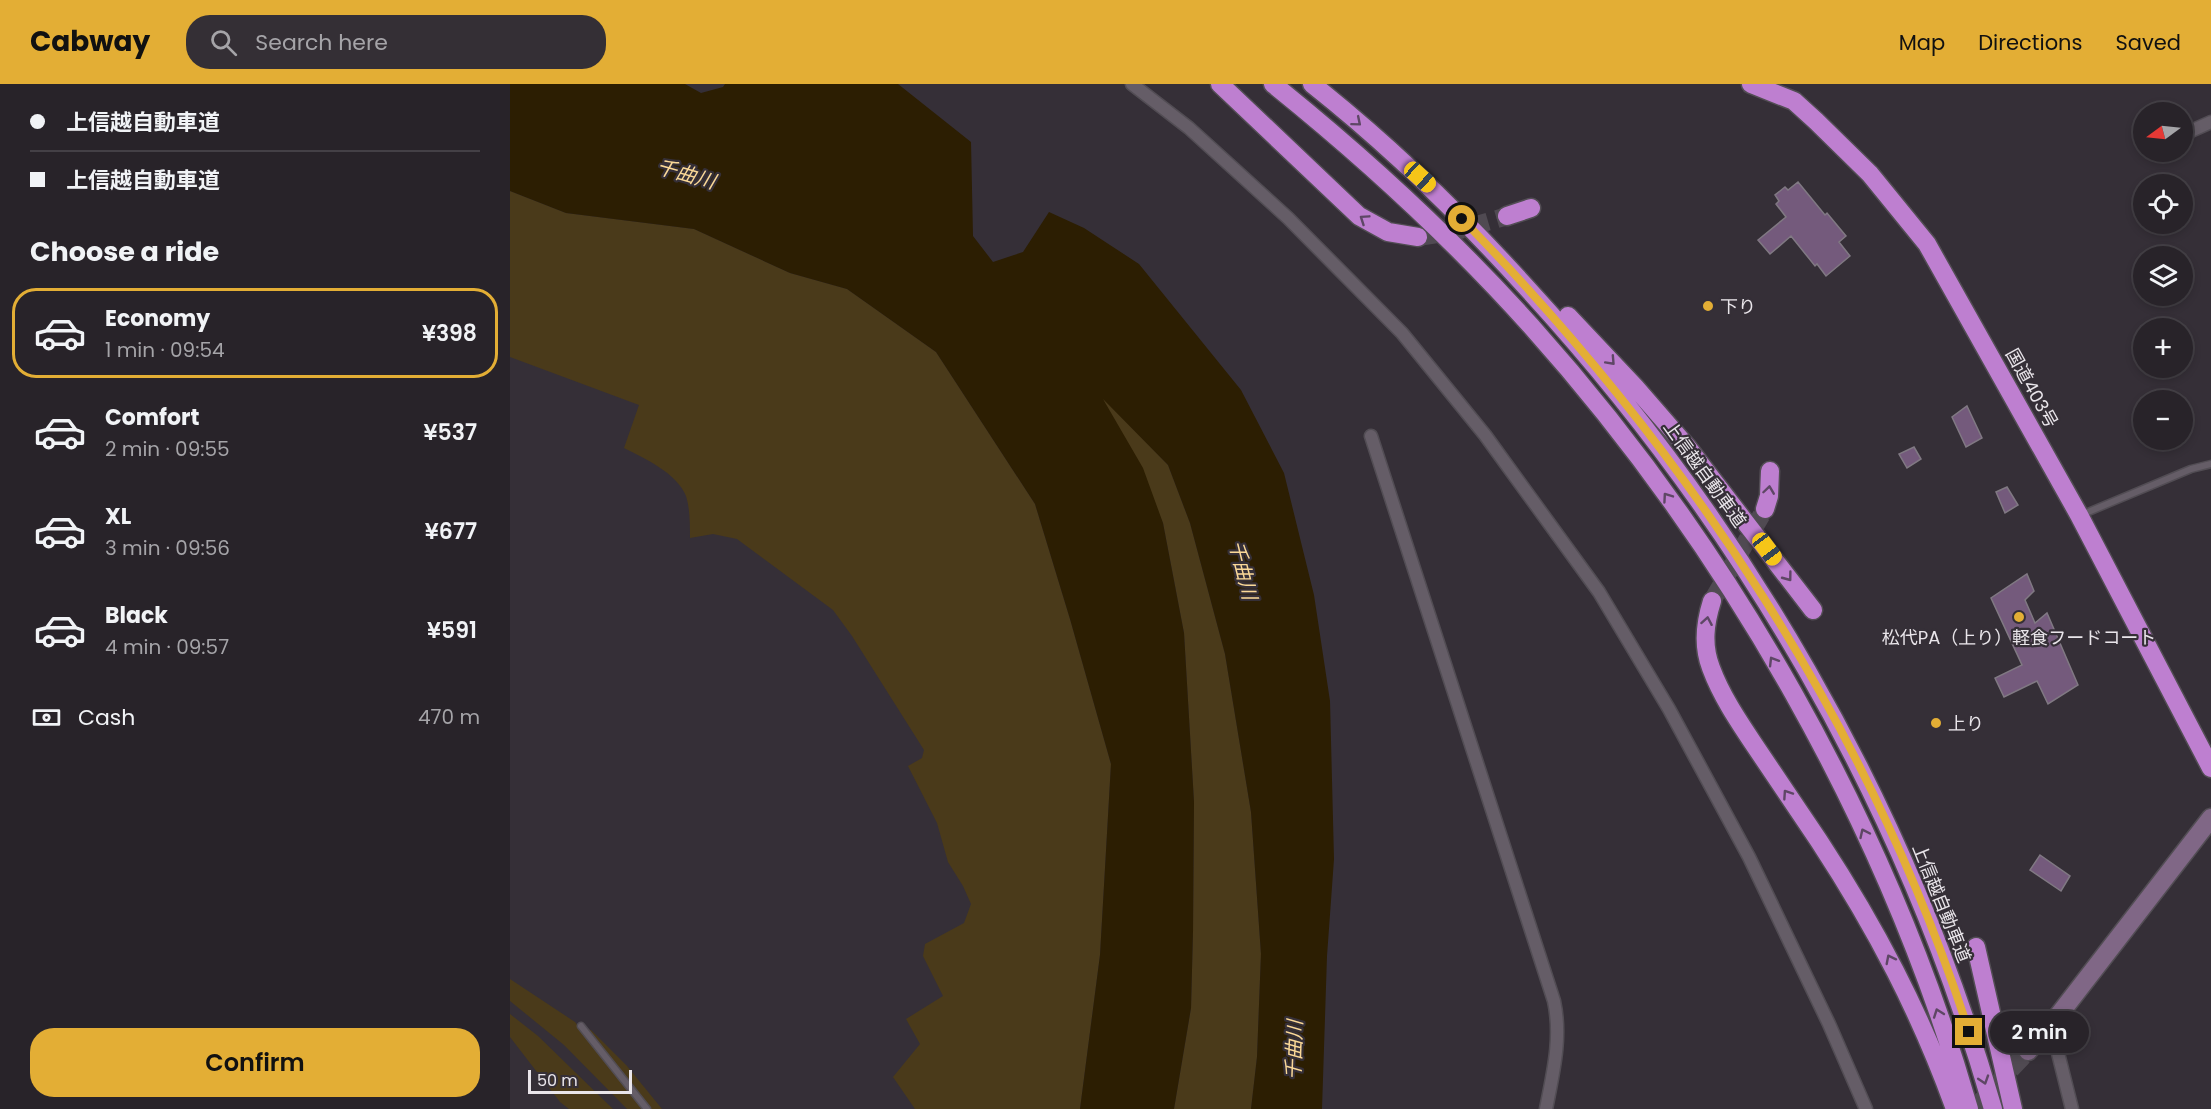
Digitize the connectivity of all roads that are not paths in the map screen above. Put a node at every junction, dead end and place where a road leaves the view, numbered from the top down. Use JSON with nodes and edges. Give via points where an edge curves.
{"nodes":[{"id":1,"x":1132,"y":84,"type":"edge"},
{"id":2,"x":1220,"y":84,"type":"edge"},
{"id":3,"x":1273,"y":84,"type":"edge"},
{"id":4,"x":1312,"y":84,"type":"edge"},
{"id":5,"x":1751,"y":84,"type":"edge"},
{"id":6,"x":2211,"y":122,"type":"edge"},
{"id":7,"x":2193,"y":130,"type":"edge"},
{"id":8,"x":1433,"y":190,"type":"junction"},
{"id":9,"x":1531,"y":208,"type":"dead end"},
{"id":10,"x":1508,"y":216,"type":"tunnel mouth"},
{"id":11,"x":1418,"y":237,"type":"tunnel mouth"},
{"id":12,"x":1371,"y":436,"type":"dead end"},
{"id":13,"x":2211,"y":464,"type":"edge"},
{"id":14,"x":1770,"y":471,"type":"dead end"},
{"id":15,"x":1765,"y":509,"type":"tunnel mouth"},
{"id":16,"x":2079,"y":515,"type":"junction"},
{"id":17,"x":1712,"y":601,"type":"tunnel mouth"},
{"id":18,"x":1813,"y":610,"type":"dead end"},
{"id":19,"x":2211,"y":768,"type":"edge"},
{"id":20,"x":2211,"y":818,"type":"edge"},
{"id":21,"x":1976,"y":947,"type":"dead end"},
{"id":22,"x":2051,"y":1025,"type":"junction"},
{"id":23,"x":581,"y":1026,"type":"dead end"},
{"id":24,"x":2028,"y":1051,"type":"tunnel mouth"},
{"id":25,"x":647,"y":1109,"type":"edge"},
{"id":26,"x":1546,"y":1109,"type":"edge"},
{"id":27,"x":1866,"y":1109,"type":"edge"},
{"id":28,"x":1955,"y":1109,"type":"edge"},
{"id":29,"x":1969,"y":1109,"type":"edge"},
{"id":30,"x":1993,"y":1109,"type":"edge"},
{"id":31,"x":2013,"y":1109,"type":"edge"},
{"id":32,"x":2072,"y":1109,"type":"edge"}],
"edges":[{"from":1,"to":27,"type":"street","via":[[1189,128],[1288,218],[1402,333],[1485,435],[1599,592],[1669,709],[1749,857]]},
{"from":11,"to":2,"type":"highway","one_way":true,"via":[[1388,232],[1359,216]]},
{"from":29,"to":3,"type":"highway","one_way":true,"via":[[1912,945],[1851,806],[1779,671],[1703,550],[1621,434],[1517,312],[1421,213]]},
{"from":4,"to":8,"type":"highway","name":"上信越自動車道","one_way":true},
{"from":5,"to":16,"type":"highway","name":"国道403号","via":[[1794,101],[1870,174],[1927,244]]},
{"from":6,"to":7,"type":"street"},
{"from":8,"to":18,"type":"highway","one_way":true,"via":[[1519,266],[1635,387],[1688,448]]},
{"from":8,"to":30,"type":"highway","name":"上信越自動車道","one_way":true,"via":[[1553,316],[1641,421],[1723,534],[1787,635],[1873,794],[1906,867],[1962,1012]]},
{"from":9,"to":10,"type":"highway"},
{"from":12,"to":26,"type":"street","via":[[1554,1002],[1558,1043]]},
{"from":13,"to":16,"type":"lane"},
{"from":15,"to":14,"type":"highway","one_way":true},
{"from":16,"to":19,"type":"highway","name":"国道403号"},
{"from":28,"to":17,"type":"highway","one_way":true,"via":[[1930,1043],[1877,933],[1717,683],[1705,632]]},
{"from":20,"to":22,"type":"street"},
{"from":21,"to":31,"type":"highway"},
{"from":22,"to":24,"type":"street"},
{"from":22,"to":32,"type":"street"},
{"from":23,"to":25,"type":"lane"}]}
